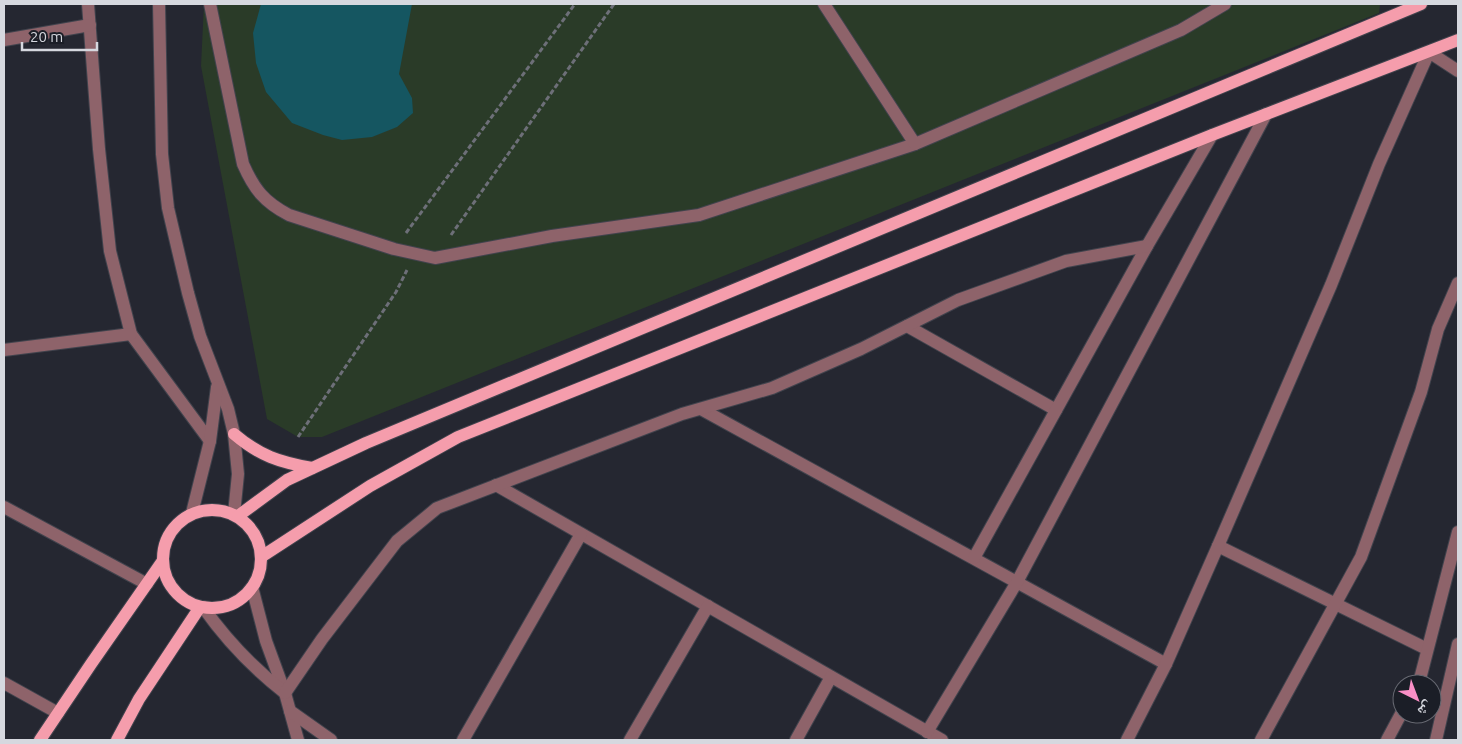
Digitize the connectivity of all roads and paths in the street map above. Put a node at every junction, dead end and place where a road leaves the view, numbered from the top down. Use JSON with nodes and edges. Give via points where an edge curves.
{"nodes":[{"id":1,"x":88,"y":4,"type":"edge"},
{"id":2,"x":159,"y":4,"type":"edge"},
{"id":3,"x":210,"y":4,"type":"edge"},
{"id":4,"x":574,"y":4,"type":"edge"},
{"id":5,"x":614,"y":4,"type":"edge"},
{"id":6,"x":824,"y":4,"type":"edge"},
{"id":7,"x":1225,"y":4,"type":"edge"},
{"id":8,"x":1421,"y":4,"type":"edge"},
{"id":9,"x":90,"y":25,"type":"junction"},
{"id":10,"x":4,"y":40,"type":"edge"},
{"id":11,"x":1458,"y":40,"type":"edge"},
{"id":12,"x":1429,"y":52,"type":"junction"},
{"id":13,"x":1458,"y":71,"type":"edge"},
{"id":14,"x":1266,"y":114,"type":"junction"},
{"id":15,"x":1212,"y":135,"type":"junction"},
{"id":16,"x":915,"y":144,"type":"junction"},
{"id":17,"x":1147,"y":246,"type":"junction"},
{"id":18,"x":394,"y":249,"type":"junction"},
{"id":19,"x":415,"y":254,"type":"junction"},
{"id":20,"x":435,"y":258,"type":"junction"},
{"id":21,"x":1458,"y":283,"type":"edge"},
{"id":22,"x":907,"y":326,"type":"junction"},
{"id":23,"x":131,"y":334,"type":"junction"},
{"id":24,"x":4,"y":350,"type":"edge"},
{"id":25,"x":217,"y":385,"type":"junction"},
{"id":26,"x":701,"y":409,"type":"junction"},
{"id":27,"x":1056,"y":410,"type":"junction"},
{"id":28,"x":234,"y":434,"type":"junction"},
{"id":29,"x":298,"y":437,"type":"dead end"},
{"id":30,"x":210,"y":441,"type":"junction"},
{"id":31,"x":312,"y":468,"type":"junction"},
{"id":32,"x":496,"y":485,"type":"junction"},
{"id":33,"x":4,"y":507,"type":"edge"},
{"id":34,"x":192,"y":513,"type":"junction"},
{"id":35,"x":236,"y":515,"type":"junction"},
{"id":36,"x":1458,"y":532,"type":"edge"},
{"id":37,"x":581,"y":534,"type":"junction"},
{"id":38,"x":1218,"y":546,"type":"junction"},
{"id":39,"x":261,"y":557,"type":"junction"},
{"id":40,"x":974,"y":558,"type":"junction"},
{"id":41,"x":162,"y":562,"type":"junction"},
{"id":42,"x":1017,"y":582,"type":"junction"},
{"id":43,"x":147,"y":584,"type":"junction"},
{"id":44,"x":252,"y":587,"type":"junction"},
{"id":45,"x":1336,"y":603,"type":"junction"},
{"id":46,"x":708,"y":606,"type":"junction"},
{"id":47,"x":202,"y":607,"type":"junction"},
{"id":48,"x":1458,"y":644,"type":"edge"},
{"id":49,"x":1427,"y":649,"type":"junction"},
{"id":50,"x":1166,"y":664,"type":"junction"},
{"id":51,"x":1420,"y":674,"type":"edge"},
{"id":52,"x":832,"y":677,"type":"junction"},
{"id":53,"x":4,"y":683,"type":"edge"},
{"id":54,"x":285,"y":693,"type":"junction"},
{"id":55,"x":290,"y":711,"type":"junction"},
{"id":56,"x":58,"y":713,"type":"junction"},
{"id":57,"x":1396,"y":724,"type":"edge"},
{"id":58,"x":927,"y":732,"type":"junction"},
{"id":59,"x":40,"y":740,"type":"edge"},
{"id":60,"x":117,"y":740,"type":"edge"},
{"id":61,"x":298,"y":740,"type":"edge"},
{"id":62,"x":331,"y":740,"type":"edge"},
{"id":63,"x":463,"y":740,"type":"edge"},
{"id":64,"x":630,"y":740,"type":"edge"},
{"id":65,"x":796,"y":740,"type":"edge"},
{"id":66,"x":942,"y":740,"type":"edge"},
{"id":67,"x":1127,"y":740,"type":"edge"},
{"id":68,"x":1261,"y":740,"type":"edge"},
{"id":69,"x":1387,"y":740,"type":"edge"},
{"id":70,"x":1436,"y":740,"type":"edge"}],
"edges":[{"from":1,"to":9,"type":"street"},
{"from":2,"to":25,"type":"street","via":[[162,154],[168,208],[188,293]]},
{"from":3,"to":18,"type":"street","via":[[243,164],[257,190],[273,207],[289,215]]},
{"from":4,"to":18,"type":"path"},
{"from":5,"to":20,"type":"path"},
{"from":6,"to":16,"type":"street"},
{"from":7,"to":16,"type":"street","via":[[1181,30]]},
{"from":8,"to":31,"type":"main road"},
{"from":9,"to":10,"type":"street"},
{"from":9,"to":23,"type":"street","via":[[110,251]]},
{"from":11,"to":12,"type":"main road"},
{"from":12,"to":13,"type":"street"},
{"from":12,"to":14,"type":"main road"},
{"from":12,"to":38,"type":"street"},
{"from":14,"to":15,"type":"main road"},
{"from":14,"to":42,"type":"street"},
{"from":15,"to":17,"type":"street"},
{"from":15,"to":39,"type":"main road","via":[[458,438],[370,486]]},
{"from":16,"to":20,"type":"street","via":[[699,215],[552,236]]},
{"from":17,"to":22,"type":"street","via":[[1066,261],[958,300]]},
{"from":17,"to":27,"type":"street"},
{"from":18,"to":19,"type":"street"},
{"from":19,"to":20,"type":"street"},
{"from":19,"to":29,"type":"path","via":[[396,292]]},
{"from":21,"to":45,"type":"street","via":[[1438,329],[1421,392],[1361,557]]},
{"from":22,"to":26,"type":"street","via":[[772,388]]},
{"from":22,"to":27,"type":"street"},
{"from":23,"to":24,"type":"street"},
{"from":23,"to":30,"type":"street"},
{"from":25,"to":28,"type":"street","via":[[228,409]]},
{"from":25,"to":30,"type":"street"},
{"from":26,"to":32,"type":"street"},
{"from":26,"to":40,"type":"street"},
{"from":27,"to":40,"type":"street"},
{"from":28,"to":31,"type":"main road","via":[[269,458]]},
{"from":28,"to":35,"type":"street","via":[[238,474]]},
{"from":30,"to":34,"type":"street"},
{"from":31,"to":35,"type":"main road","via":[[287,480]]},
{"from":32,"to":37,"type":"street"},
{"from":32,"to":54,"type":"street","via":[[437,508],[397,541]]},
{"from":33,"to":43,"type":"street"},
{"from":34,"to":35,"type":"main road","via":[[220,510]]},
{"from":34,"to":41,"type":"main road","via":[[179,521],[170,533]]},
{"from":35,"to":39,"type":"main road","via":[[250,527],[258,541]]},
{"from":36,"to":49,"type":"street"},
{"from":37,"to":46,"type":"street"},
{"from":37,"to":63,"type":"street"},
{"from":38,"to":45,"type":"street"},
{"from":38,"to":50,"type":"street"},
{"from":39,"to":44,"type":"main road","via":[[259,573]]},
{"from":40,"to":42,"type":"street"},
{"from":41,"to":43,"type":"main road"},
{"from":41,"to":47,"type":"main road","via":[[174,590]]},
{"from":42,"to":50,"type":"street"},
{"from":42,"to":58,"type":"street"},
{"from":43,"to":56,"type":"main road"},
{"from":44,"to":47,"type":"main road","via":[[231,604],[217,608]]},
{"from":44,"to":54,"type":"street","via":[[266,641]]},
{"from":45,"to":49,"type":"street"},
{"from":45,"to":68,"type":"street"},
{"from":46,"to":52,"type":"street"},
{"from":46,"to":64,"type":"street"},
{"from":47,"to":54,"type":"street","via":[[237,651]]},
{"from":47,"to":60,"type":"main road","via":[[139,699]]},
{"from":48,"to":70,"type":"street"},
{"from":49,"to":51,"type":"street"},
{"from":50,"to":67,"type":"street"},
{"from":52,"to":58,"type":"street"},
{"from":52,"to":65,"type":"street"},
{"from":53,"to":56,"type":"street"},
{"from":54,"to":55,"type":"street"},
{"from":55,"to":61,"type":"street"},
{"from":55,"to":62,"type":"street"},
{"from":56,"to":59,"type":"main road"},
{"from":57,"to":69,"type":"street"},
{"from":58,"to":66,"type":"street"}]}
